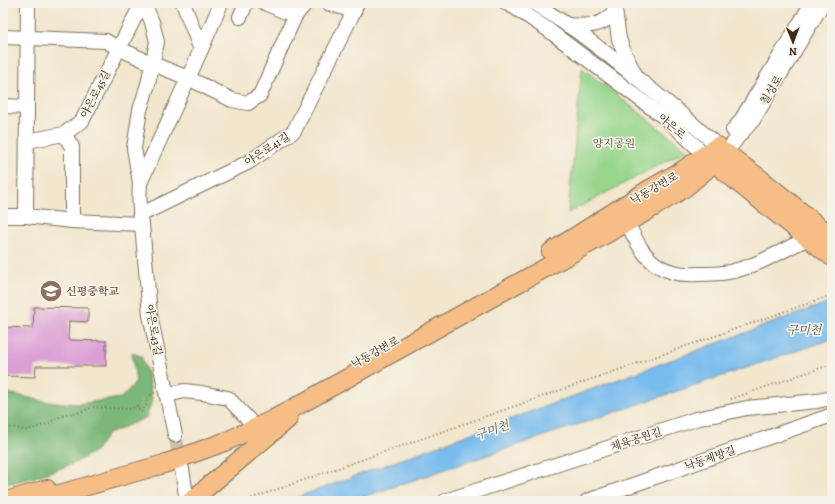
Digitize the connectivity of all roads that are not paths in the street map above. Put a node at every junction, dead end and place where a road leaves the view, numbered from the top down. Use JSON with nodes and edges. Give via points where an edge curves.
{"nodes":[{"id":1,"x":28,"y":3,"type":"edge"},
{"id":2,"x":143,"y":3,"type":"edge"},
{"id":3,"x":183,"y":3,"type":"edge"},
{"id":4,"x":221,"y":3,"type":"edge"},
{"id":5,"x":246,"y":3,"type":"edge"},
{"id":6,"x":265,"y":3,"type":"edge"},
{"id":7,"x":306,"y":3,"type":"edge"},
{"id":8,"x":328,"y":3,"type":"edge"},
{"id":9,"x":506,"y":3,"type":"edge"},
{"id":10,"x":534,"y":3,"type":"edge"},
{"id":11,"x":812,"y":3,"type":"edge"},
{"id":12,"x":823,"y":3,"type":"edge"},
{"id":13,"x":356,"y":7,"type":"edge"},
{"id":14,"x":614,"y":7,"type":"edge"},
{"id":15,"x":295,"y":16,"type":"junction"},
{"id":16,"x":240,"y":17,"type":"dead end"},
{"id":17,"x":567,"y":25,"type":"junction"},
{"id":18,"x":3,"y":37,"type":"edge"},
{"id":19,"x":28,"y":37,"type":"junction"},
{"id":20,"x":118,"y":48,"type":"junction"},
{"id":21,"x":201,"y":50,"type":"junction"},
{"id":22,"x":153,"y":64,"type":"junction"},
{"id":23,"x":188,"y":78,"type":"junction"},
{"id":24,"x":638,"y":79,"type":"junction"},
{"id":25,"x":3,"y":106,"type":"edge"},
{"id":26,"x":27,"y":107,"type":"junction"},
{"id":27,"x":64,"y":134,"type":"junction"},
{"id":28,"x":27,"y":141,"type":"junction"},
{"id":29,"x":716,"y":151,"type":"junction"},
{"id":30,"x":139,"y":189,"type":"junction"},
{"id":31,"x":3,"y":216,"type":"edge"},
{"id":32,"x":26,"y":216,"type":"junction"},
{"id":33,"x":141,"y":219,"type":"junction"},
{"id":34,"x":72,"y":221,"type":"junction"},
{"id":35,"x":627,"y":223,"type":"junction"},
{"id":36,"x":821,"y":234,"type":"edge"},
{"id":37,"x":832,"y":257,"type":"edge"},
{"id":38,"x":166,"y":392,"type":"junction"},
{"id":39,"x":323,"y":392,"type":"junction"},
{"id":40,"x":832,"y":398,"type":"edge"},
{"id":41,"x":832,"y":415,"type":"edge"},
{"id":42,"x":248,"y":420,"type":"junction"},
{"id":43,"x":175,"y":434,"type":"tunnel mouth"},
{"id":44,"x":182,"y":469,"type":"tunnel mouth"},
{"id":45,"x":6,"y":501,"type":"edge"},
{"id":46,"x":35,"y":501,"type":"edge"},
{"id":47,"x":187,"y":501,"type":"edge"},
{"id":48,"x":191,"y":501,"type":"edge"},
{"id":49,"x":445,"y":501,"type":"edge"},
{"id":50,"x":587,"y":501,"type":"edge"}],
"edges":[{"from":1,"to":19,"type":"street"},
{"from":2,"to":20,"type":"street","name":"야은로45길"},
{"from":2,"to":22,"type":"street","name":"야은로45길","via":[[152,22],[157,42]]},
{"from":3,"to":21,"type":"street"},
{"from":4,"to":21,"type":"street"},
{"from":5,"to":16,"type":"street"},
{"from":6,"to":15,"type":"street"},
{"from":7,"to":15,"type":"street"},
{"from":8,"to":13,"type":"street","name":"야은로41길"},
{"from":9,"to":29,"type":"street","name":"야은로","via":[[547,29],[669,121]]},
{"from":10,"to":17,"type":"street","name":"야은로"},
{"from":11,"to":29,"type":"street","name":"칠성로","via":[[740,122]]},
{"from":12,"to":29,"type":"street","name":"칠성로","via":[[753,120],[737,138]]},
{"from":13,"to":33,"type":"street","name":"야은로41길","via":[[294,131],[249,162]]},
{"from":14,"to":17,"type":"street","via":[[611,17],[603,22],[591,26]]},
{"from":14,"to":24,"type":"street","via":[[619,39]]},
{"from":15,"to":23,"type":"street","via":[[260,94],[248,103],[232,100]]},
{"from":17,"to":24,"type":"street","name":"야은로"},
{"from":18,"to":19,"type":"street"},
{"from":19,"to":20,"type":"street","via":[[106,41]]},
{"from":19,"to":26,"type":"street"},
{"from":20,"to":22,"type":"street"},
{"from":20,"to":27,"type":"street","name":"야은로45길","via":[[82,121]]},
{"from":21,"to":23,"type":"street"},
{"from":22,"to":23,"type":"street"},
{"from":22,"to":30,"type":"street","via":[[140,110],[134,148]]},
{"from":23,"to":30,"type":"street"},
{"from":24,"to":29,"type":"street","name":"야은로"},
{"from":25,"to":26,"type":"street"},
{"from":26,"to":28,"type":"street"},
{"from":27,"to":28,"type":"street","name":"야은로45길"},
{"from":27,"to":34,"type":"street","via":[[72,147]]},
{"from":28,"to":32,"type":"street"},
{"from":29,"to":35,"type":"main road","name":"낙동강변로","via":[[686,187]]},
{"from":29,"to":36,"type":"main road","name":"야은로","via":[[762,180]]},
{"from":29,"to":42,"type":"main road","name":"낙동강변로","via":[[648,190],[559,248],[322,382]]},
{"from":30,"to":33,"type":"street","name":"야은로43길"},
{"from":31,"to":32,"type":"street"},
{"from":32,"to":34,"type":"street"},
{"from":33,"to":34,"type":"street"},
{"from":33,"to":38,"type":"street","name":"야은로43길","via":[[150,315]]},
{"from":35,"to":36,"type":"street","via":[[640,247],[657,265],[674,273],[687,275],[741,269]]},
{"from":35,"to":39,"type":"main road","name":"낙동강변로"},
{"from":36,"to":37,"type":"main road","name":"야은로"},
{"from":38,"to":42,"type":"street","via":[[184,391],[228,398]]},
{"from":38,"to":43,"type":"street","name":"야은로43길"},
{"from":39,"to":46,"type":"main road","name":"낙동강변로","via":[[227,441],[136,472]]},
{"from":39,"to":48,"type":"main road"},
{"from":40,"to":49,"type":"street","name":"체육공원길","via":[[747,408],[696,419]]},
{"from":41,"to":50,"type":"street","name":"낙동제방길"},
{"from":42,"to":45,"type":"main road","name":"낙동강변로","via":[[189,446]]},
{"from":44,"to":47,"type":"street"}]}
